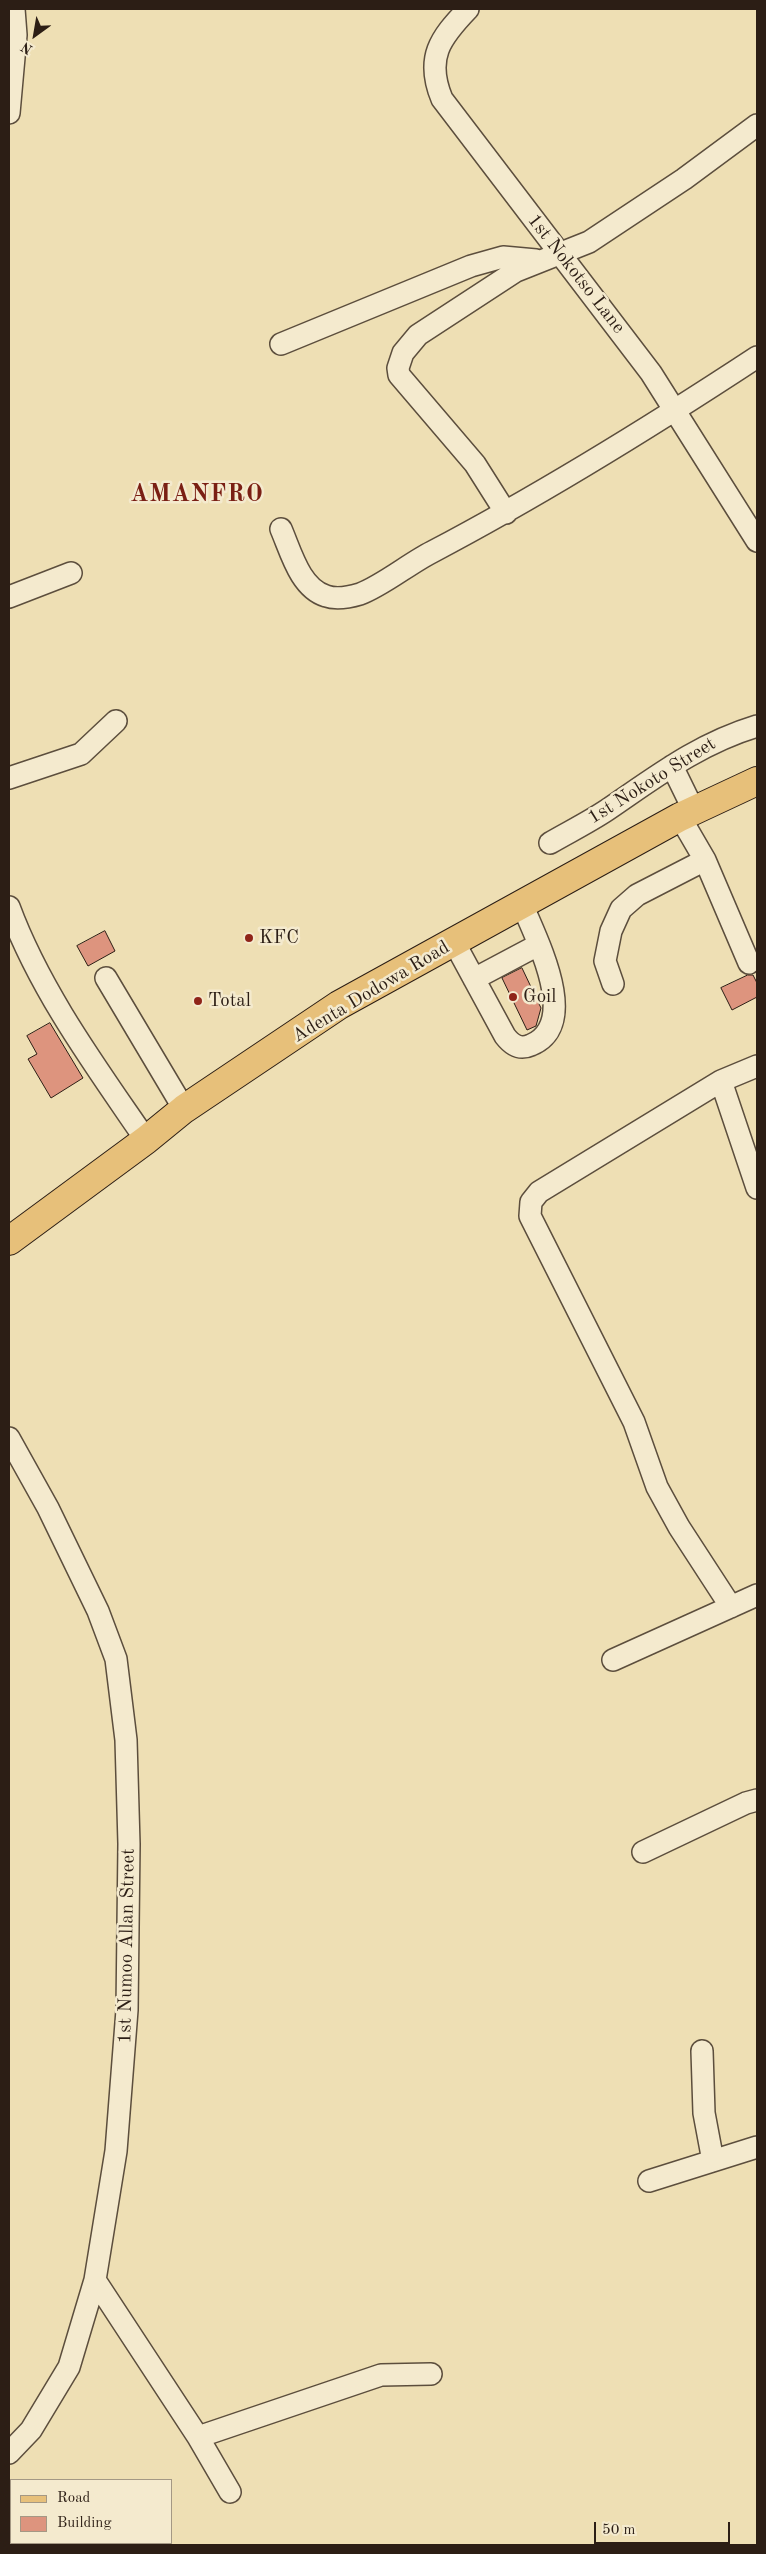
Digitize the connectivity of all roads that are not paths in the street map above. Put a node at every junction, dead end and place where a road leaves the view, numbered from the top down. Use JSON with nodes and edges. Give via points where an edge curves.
{"nodes":[{"id":1,"x":14,"y":9,"type":"edge"},
{"id":2,"x":468,"y":9,"type":"edge"},
{"id":3,"x":9,"y":112,"type":"edge"},
{"id":4,"x":757,"y":125,"type":"edge"},
{"id":5,"x":561,"y":254,"type":"junction"},
{"id":6,"x":538,"y":260,"type":"junction"},
{"id":7,"x":281,"y":344,"type":"dead end"},
{"id":8,"x":757,"y":357,"type":"edge"},
{"id":9,"x":675,"y":410,"type":"junction"},
{"id":10,"x":506,"y":513,"type":"junction"},
{"id":11,"x":281,"y":529,"type":"dead end"},
{"id":12,"x":757,"y":541,"type":"edge"},
{"id":13,"x":71,"y":573,"type":"dead end"},
{"id":14,"x":9,"y":597,"type":"edge"},
{"id":15,"x":116,"y":721,"type":"dead end"},
{"id":16,"x":757,"y":726,"type":"edge"},
{"id":17,"x":672,"y":766,"type":"junction"},
{"id":18,"x":9,"y":778,"type":"edge"},
{"id":19,"x":757,"y":781,"type":"edge"},
{"id":20,"x":687,"y":814,"type":"junction"},
{"id":21,"x":550,"y":843,"type":"dead end"},
{"id":22,"x":705,"y":860,"type":"junction"},
{"id":23,"x":522,"y":904,"type":"junction"},
{"id":24,"x":9,"y":907,"type":"edge"},
{"id":25,"x":454,"y":942,"type":"junction"},
{"id":26,"x":538,"y":945,"type":"junction"},
{"id":27,"x":749,"y":963,"type":"dead end"},
{"id":28,"x":106,"y":978,"type":"dead end"},
{"id":29,"x":474,"y":979,"type":"junction"},
{"id":30,"x":613,"y":984,"type":"dead end"},
{"id":31,"x":757,"y":1066,"type":"edge"},
{"id":32,"x":721,"y":1081,"type":"junction"},
{"id":33,"x":184,"y":1109,"type":"junction"},
{"id":34,"x":146,"y":1140,"type":"junction"},
{"id":35,"x":757,"y":1188,"type":"edge"},
{"id":36,"x":9,"y":1241,"type":"edge"},
{"id":37,"x":9,"y":1438,"type":"edge"},
{"id":38,"x":757,"y":1595,"type":"edge"},
{"id":39,"x":731,"y":1607,"type":"junction"},
{"id":40,"x":613,"y":1660,"type":"dead end"},
{"id":41,"x":757,"y":1800,"type":"edge"},
{"id":42,"x":643,"y":1852,"type":"dead end"},
{"id":43,"x":702,"y":2051,"type":"dead end"},
{"id":44,"x":757,"y":2147,"type":"edge"},
{"id":45,"x":714,"y":2161,"type":"junction"},
{"id":46,"x":649,"y":2181,"type":"dead end"},
{"id":47,"x":95,"y":2280,"type":"junction"},
{"id":48,"x":431,"y":2374,"type":"dead end"},
{"id":49,"x":198,"y":2437,"type":"junction"},
{"id":50,"x":9,"y":2453,"type":"edge"},
{"id":51,"x":230,"y":2492,"type":"dead end"}],
"edges":[{"from":1,"to":3,"type":"street","via":[[16,35]]},
{"from":2,"to":5,"type":"street","name":"1st Nokotso Lane","via":[[441,42],[434,68],[435,82],[442,98]]},
{"from":4,"to":5,"type":"street","via":[[684,179],[589,242]]},
{"from":5,"to":6,"type":"street"},
{"from":5,"to":9,"type":"street","name":"1st Nokotso Lane"},
{"from":6,"to":7,"type":"street","via":[[503,257],[471,266]]},
{"from":6,"to":10,"type":"street","via":[[418,335],[402,353],[398,368],[399,374],[475,464]]},
{"from":8,"to":9,"type":"street"},
{"from":9,"to":10,"type":"street"},
{"from":9,"to":12,"type":"street","name":"1st Nokotso Lane"},
{"from":10,"to":11,"type":"street","via":[[361,593],[341,598],[320,593],[302,577]]},
{"from":13,"to":14,"type":"street"},
{"from":15,"to":18,"type":"street","via":[[81,754]]},
{"from":16,"to":17,"type":"street","name":"1st Nokoto Street","via":[[725,736]]},
{"from":17,"to":20,"type":"street"},
{"from":17,"to":21,"type":"street","name":"1st Nokoto Street","via":[[607,810]]},
{"from":19,"to":20,"type":"main road","name":"Adenta Dodowa Road"},
{"from":20,"to":22,"type":"street"},
{"from":20,"to":23,"type":"main road","name":"Adenta Dodowa Road"},
{"from":22,"to":27,"type":"street"},
{"from":22,"to":30,"type":"street","via":[[637,895],[621,909],[611,931],[605,961]]},
{"from":23,"to":25,"type":"main road","name":"Adenta Dodowa Road"},
{"from":23,"to":26,"type":"street"},
{"from":24,"to":34,"type":"street","via":[[42,978]]},
{"from":25,"to":29,"type":"street"},
{"from":25,"to":33,"type":"main road","name":"Adenta Dodowa Road","via":[[340,1005]]},
{"from":26,"to":29,"type":"street"},
{"from":26,"to":29,"type":"street","via":[[555,995],[548,1033],[534,1044],[524,1048],[512,1044]]},
{"from":28,"to":33,"type":"street"},
{"from":31,"to":32,"type":"street"},
{"from":32,"to":35,"type":"street"},
{"from":32,"to":39,"type":"street","via":[[539,1192],[531,1202],[530,1216],[634,1422],[657,1487]]},
{"from":33,"to":34,"type":"main road","name":"Adenta Dodowa Road"},
{"from":34,"to":36,"type":"main road","name":"Adenta Dodowa Road"},
{"from":37,"to":47,"type":"street","name":"1st Numoo Allan Street","via":[[48,1508],[98,1612],[116,1659],[126,1740],[129,1844],[127,2010],[116,2151]]},
{"from":38,"to":39,"type":"street"},
{"from":39,"to":40,"type":"street"},
{"from":41,"to":42,"type":"street"},
{"from":43,"to":45,"type":"street","via":[[706,2130]]},
{"from":44,"to":45,"type":"street"},
{"from":45,"to":46,"type":"street"},
{"from":47,"to":49,"type":"street"},
{"from":47,"to":50,"type":"street","name":"1st Numoo Allan Street","via":[[69,2367],[32,2430]]},
{"from":48,"to":49,"type":"street","via":[[381,2375]]},
{"from":49,"to":51,"type":"street"}]}
